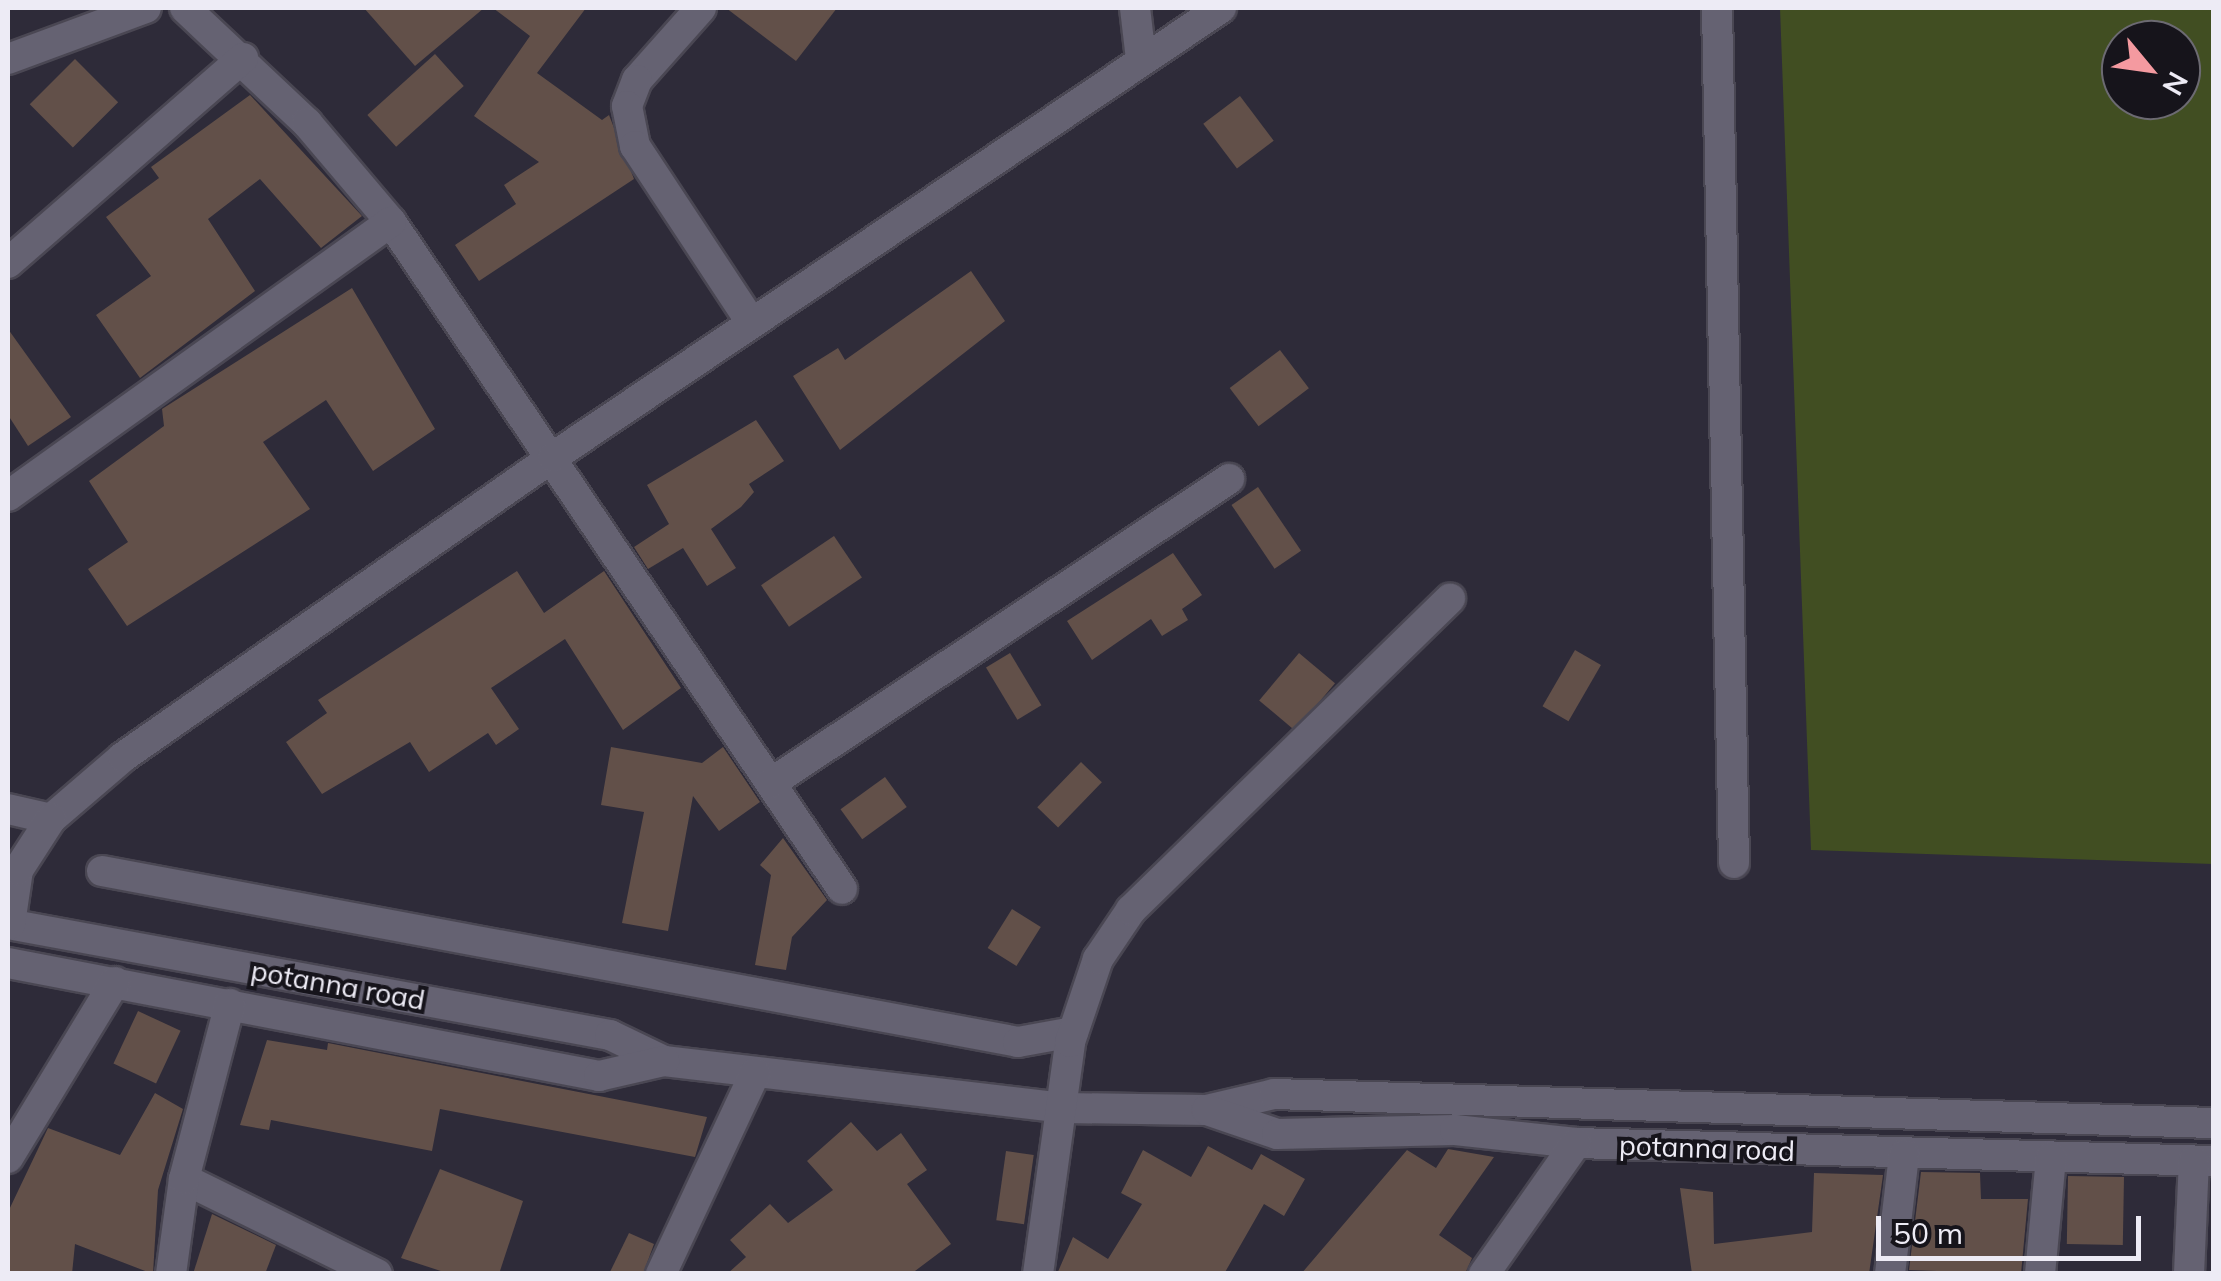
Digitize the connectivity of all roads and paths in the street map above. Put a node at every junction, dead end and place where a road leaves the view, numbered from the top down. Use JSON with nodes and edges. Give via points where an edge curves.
{"nodes":[{"id":1,"x":146,"y":8,"type":"edge"},
{"id":2,"x":185,"y":8,"type":"edge"},
{"id":3,"x":700,"y":8,"type":"edge"},
{"id":4,"x":1135,"y":8,"type":"edge"},
{"id":5,"x":1221,"y":8,"type":"edge"},
{"id":6,"x":1717,"y":8,"type":"edge"},
{"id":7,"x":243,"y":58,"type":"junction"},
{"id":8,"x":8,"y":59,"type":"edge"},
{"id":9,"x":1141,"y":59,"type":"junction"},
{"id":10,"x":390,"y":222,"type":"junction"},
{"id":11,"x":8,"y":263,"type":"edge"},
{"id":12,"x":751,"y":322,"type":"junction"},
{"id":13,"x":554,"y":456,"type":"junction"},
{"id":14,"x":1229,"y":479,"type":"dead end"},
{"id":15,"x":8,"y":496,"type":"edge"},
{"id":16,"x":1450,"y":599,"type":"dead end"},
{"id":17,"x":771,"y":784,"type":"junction"},
{"id":18,"x":8,"y":809,"type":"edge"},
{"id":19,"x":52,"y":819,"type":"junction"},
{"id":20,"x":1734,"y":863,"type":"dead end"},
{"id":21,"x":102,"y":871,"type":"dead end"},
{"id":22,"x":842,"y":889,"type":"dead end"},
{"id":23,"x":11,"y":904,"type":"edge"},
{"id":24,"x":8,"y":963,"type":"edge"},
{"id":25,"x":115,"y":982,"type":"junction"},
{"id":26,"x":230,"y":1004,"type":"junction"},
{"id":27,"x":1070,"y":1048,"type":"junction"},
{"id":28,"x":664,"y":1061,"type":"junction"},
{"id":29,"x":756,"y":1072,"type":"junction"},
{"id":30,"x":1065,"y":1108,"type":"junction"},
{"id":31,"x":1206,"y":1110,"type":"junction"},
{"id":32,"x":2214,"y":1123,"type":"edge"},
{"id":33,"x":1576,"y":1143,"type":"junction"},
{"id":34,"x":1904,"y":1155,"type":"junction"},
{"id":35,"x":8,"y":1158,"type":"edge"},
{"id":36,"x":2052,"y":1158,"type":"junction"},
{"id":37,"x":2204,"y":1161,"type":"edge"},
{"id":38,"x":184,"y":1180,"type":"junction"},
{"id":39,"x":171,"y":1274,"type":"edge"},
{"id":40,"x":377,"y":1274,"type":"edge"},
{"id":41,"x":661,"y":1274,"type":"edge"},
{"id":42,"x":1038,"y":1274,"type":"edge"},
{"id":43,"x":1484,"y":1274,"type":"edge"},
{"id":44,"x":1890,"y":1274,"type":"edge"},
{"id":45,"x":2040,"y":1274,"type":"edge"},
{"id":46,"x":2189,"y":1274,"type":"edge"}],
"edges":[{"from":1,"to":8,"type":"street"},
{"from":2,"to":7,"type":"street"},
{"from":3,"to":12,"type":"street","via":[[637,80],[627,106],[635,146]]},
{"from":4,"to":9,"type":"street"},
{"from":5,"to":9,"type":"street"},
{"from":6,"to":20,"type":"street"},
{"from":7,"to":10,"type":"street"},
{"from":7,"to":11,"type":"street"},
{"from":9,"to":12,"type":"street"},
{"from":10,"to":13,"type":"street"},
{"from":10,"to":15,"type":"street"},
{"from":12,"to":13,"type":"street"},
{"from":13,"to":17,"type":"street"},
{"from":13,"to":19,"type":"street","via":[[124,757]]},
{"from":14,"to":17,"type":"street"},
{"from":16,"to":27,"type":"street","via":[[1131,910],[1098,959]]},
{"from":17,"to":22,"type":"street"},
{"from":18,"to":19,"type":"street"},
{"from":19,"to":23,"type":"street"},
{"from":21,"to":27,"type":"street"},
{"from":23,"to":28,"type":"street","name":"potanna road","via":[[610,1035]]},
{"from":24,"to":25,"type":"street","name":"potanna road"},
{"from":25,"to":26,"type":"street","name":"potanna road"},
{"from":25,"to":35,"type":"street"},
{"from":26,"to":28,"type":"street","name":"potanna road","via":[[600,1076]]},
{"from":26,"to":38,"type":"street"},
{"from":27,"to":30,"type":"street"},
{"from":28,"to":29,"type":"street","name":"potanna road"},
{"from":29,"to":30,"type":"street","name":"potanna road"},
{"from":29,"to":41,"type":"street"},
{"from":30,"to":31,"type":"street","name":"potanna road"},
{"from":30,"to":42,"type":"street"},
{"from":31,"to":32,"type":"street","name":"potanna road","via":[[1274,1094]]},
{"from":31,"to":33,"type":"street","name":"potanna road","via":[[1278,1134],[1455,1130]]},
{"from":33,"to":34,"type":"street","name":"potanna road"},
{"from":33,"to":43,"type":"street"},
{"from":34,"to":36,"type":"street","name":"potanna road"},
{"from":34,"to":44,"type":"street"},
{"from":36,"to":37,"type":"street","name":"potanna road"},
{"from":36,"to":45,"type":"street"},
{"from":37,"to":46,"type":"street"},
{"from":38,"to":39,"type":"street"},
{"from":38,"to":40,"type":"street"}]}
